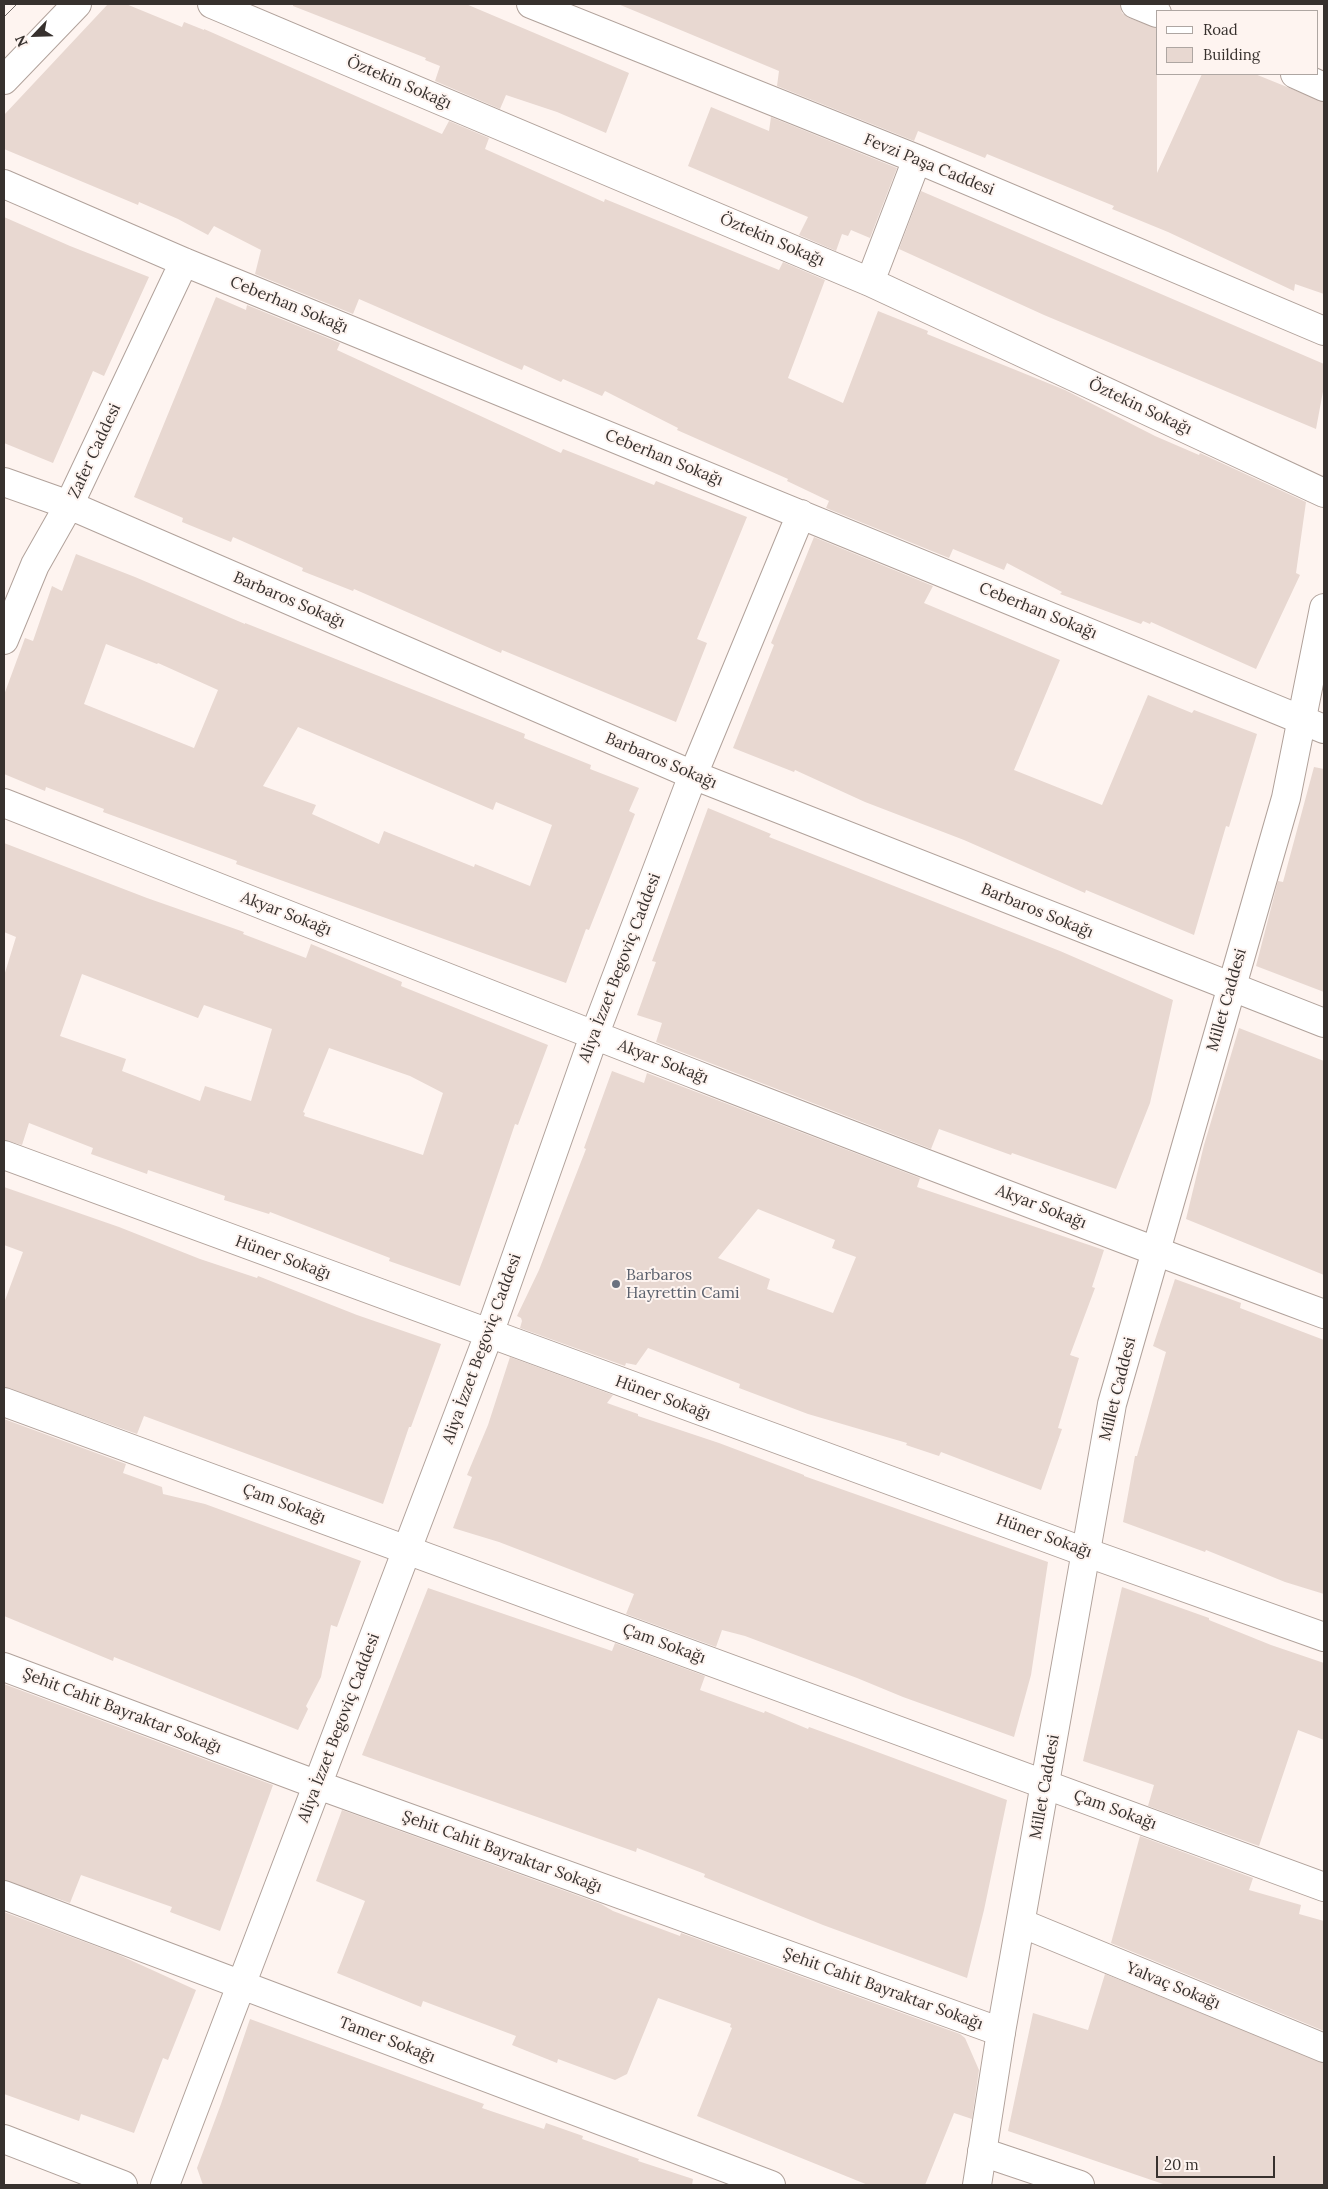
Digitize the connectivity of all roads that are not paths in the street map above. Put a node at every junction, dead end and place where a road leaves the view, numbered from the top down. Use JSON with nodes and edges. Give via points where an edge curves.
{"nodes":[{"id":1,"x":77,"y":4,"type":"edge"},
{"id":2,"x":212,"y":4,"type":"edge"},
{"id":3,"x":531,"y":4,"type":"edge"},
{"id":4,"x":1135,"y":4,"type":"edge"},
{"id":5,"x":1156,"y":13,"type":"edge"},
{"id":6,"x":1297,"y":75,"type":"edge"},
{"id":7,"x":4,"y":80,"type":"edge"},
{"id":8,"x":1324,"y":87,"type":"edge"},
{"id":9,"x":916,"y":158,"type":"junction"},
{"id":10,"x":4,"y":184,"type":"edge"},
{"id":11,"x":184,"y":262,"type":"junction"},
{"id":12,"x":870,"y":282,"type":"junction"},
{"id":13,"x":1324,"y":331,"type":"edge"},
{"id":14,"x":4,"y":482,"type":"edge"},
{"id":15,"x":1324,"y":493,"type":"edge"},
{"id":16,"x":70,"y":505,"type":"junction"},
{"id":17,"x":800,"y":514,"type":"junction"},
{"id":18,"x":1324,"y":608,"type":"edge"},
{"id":19,"x":4,"y":640,"type":"edge"},
{"id":20,"x":1313,"y":724,"type":"edge"},
{"id":21,"x":693,"y":775,"type":"junction"},
{"id":22,"x":4,"y":803,"type":"edge"},
{"id":23,"x":1231,"y":988,"type":"junction"},
{"id":24,"x":1324,"y":1023,"type":"edge"},
{"id":25,"x":594,"y":1036,"type":"junction"},
{"id":26,"x":4,"y":1155,"type":"edge"},
{"id":27,"x":1155,"y":1251,"type":"junction"},
{"id":28,"x":1324,"y":1314,"type":"edge"},
{"id":29,"x":489,"y":1334,"type":"junction"},
{"id":30,"x":4,"y":1402,"type":"edge"},
{"id":31,"x":407,"y":1550,"type":"junction"},
{"id":32,"x":1085,"y":1552,"type":"junction"},
{"id":33,"x":1324,"y":1637,"type":"edge"},
{"id":34,"x":4,"y":1667,"type":"edge"},
{"id":35,"x":1045,"y":1784,"type":"junction"},
{"id":36,"x":318,"y":1785,"type":"junction"},
{"id":37,"x":1324,"y":1887,"type":"edge"},
{"id":38,"x":4,"y":1895,"type":"edge"},
{"id":39,"x":1021,"y":1923,"type":"junction"},
{"id":40,"x":241,"y":1985,"type":"junction"},
{"id":41,"x":1001,"y":2032,"type":"junction"},
{"id":42,"x":1324,"y":2048,"type":"edge"},
{"id":43,"x":4,"y":2139,"type":"edge"},
{"id":44,"x":982,"y":2152,"type":"junction"},
{"id":45,"x":123,"y":2185,"type":"edge"},
{"id":46,"x":166,"y":2185,"type":"edge"},
{"id":47,"x":771,"y":2185,"type":"edge"},
{"id":48,"x":977,"y":2185,"type":"edge"},
{"id":49,"x":1080,"y":2185,"type":"edge"}],
"edges":[{"from":1,"to":7,"type":"street"},
{"from":2,"to":12,"type":"street","name":"Öztekin Sokağı"},
{"from":3,"to":9,"type":"street","name":"Fevzi Paşa Caddesi"},
{"from":4,"to":5,"type":"street"},
{"from":6,"to":8,"type":"street"},
{"from":9,"to":12,"type":"street"},
{"from":9,"to":13,"type":"street","name":"Fevzi Paşa Caddesi"},
{"from":10,"to":11,"type":"street","name":"Ceberhan Sokağı"},
{"from":11,"to":16,"type":"street","name":"Zafer Caddesi"},
{"from":11,"to":17,"type":"street","name":"Ceberhan Sokağı"},
{"from":12,"to":15,"type":"street","name":"Öztekin Sokağı"},
{"from":14,"to":16,"type":"street","name":"Barbaros Sokağı"},
{"from":16,"to":19,"type":"street","name":"Zafer Caddesi","via":[[35,565]]},
{"from":16,"to":21,"type":"street","name":"Barbaros Sokağı"},
{"from":17,"to":20,"type":"street","name":"Ceberhan Sokağı"},
{"from":17,"to":21,"type":"street","name":"Aliya İzzet Begoviç Caddesi"},
{"from":18,"to":20,"type":"street","name":"Millet Caddesi"},
{"from":20,"to":23,"type":"street","name":"Millet Caddesi","via":[[1286,798]]},
{"from":21,"to":23,"type":"street","name":"Barbaros Sokağı"},
{"from":21,"to":25,"type":"street","name":"Aliya İzzet Begoviç Caddesi"},
{"from":22,"to":25,"type":"street","name":"Akyar Sokağı"},
{"from":23,"to":24,"type":"street","name":"Barbaros Sokağı"},
{"from":23,"to":27,"type":"street","name":"Millet Caddesi"},
{"from":25,"to":27,"type":"street","name":"Akyar Sokağı"},
{"from":25,"to":29,"type":"street","name":"Aliya İzzet Begoviç Caddesi"},
{"from":26,"to":29,"type":"street","name":"Hüner Sokağı"},
{"from":27,"to":28,"type":"street","name":"Akyar Sokağı"},
{"from":27,"to":32,"type":"street","name":"Millet Caddesi","via":[[1112,1404]]},
{"from":29,"to":31,"type":"street","name":"Aliya İzzet Begoviç Caddesi"},
{"from":29,"to":32,"type":"street","name":"Hüner Sokağı"},
{"from":30,"to":31,"type":"street","name":"Çam Sokağı"},
{"from":31,"to":35,"type":"street","name":"Çam Sokağı"},
{"from":31,"to":36,"type":"street","name":"Aliya İzzet Begoviç Caddesi"},
{"from":32,"to":33,"type":"street","name":"Hüner Sokağı"},
{"from":32,"to":35,"type":"street","name":"Millet Caddesi"},
{"from":34,"to":36,"type":"street","name":"Şehit Cahit Bayraktar Sokağı"},
{"from":35,"to":37,"type":"street","name":"Çam Sokağı"},
{"from":35,"to":39,"type":"street","name":"Millet Caddesi"},
{"from":36,"to":40,"type":"street","name":"Aliya İzzet Begoviç Caddesi"},
{"from":36,"to":41,"type":"street","name":"Şehit Cahit Bayraktar Sokağı"},
{"from":38,"to":40,"type":"street","name":"Tamer Sokağı"},
{"from":39,"to":41,"type":"street","name":"Millet Caddesi"},
{"from":39,"to":42,"type":"street","name":"Yalvaç Sokağı"},
{"from":40,"to":46,"type":"street","name":"Aliya İzzet Begoviç Caddesi"},
{"from":40,"to":47,"type":"street","name":"Tamer Sokağı"},
{"from":41,"to":44,"type":"street","name":"Millet Caddesi"},
{"from":43,"to":45,"type":"street"},
{"from":44,"to":48,"type":"street","name":"Millet Caddesi"},
{"from":44,"to":49,"type":"street"}]}
